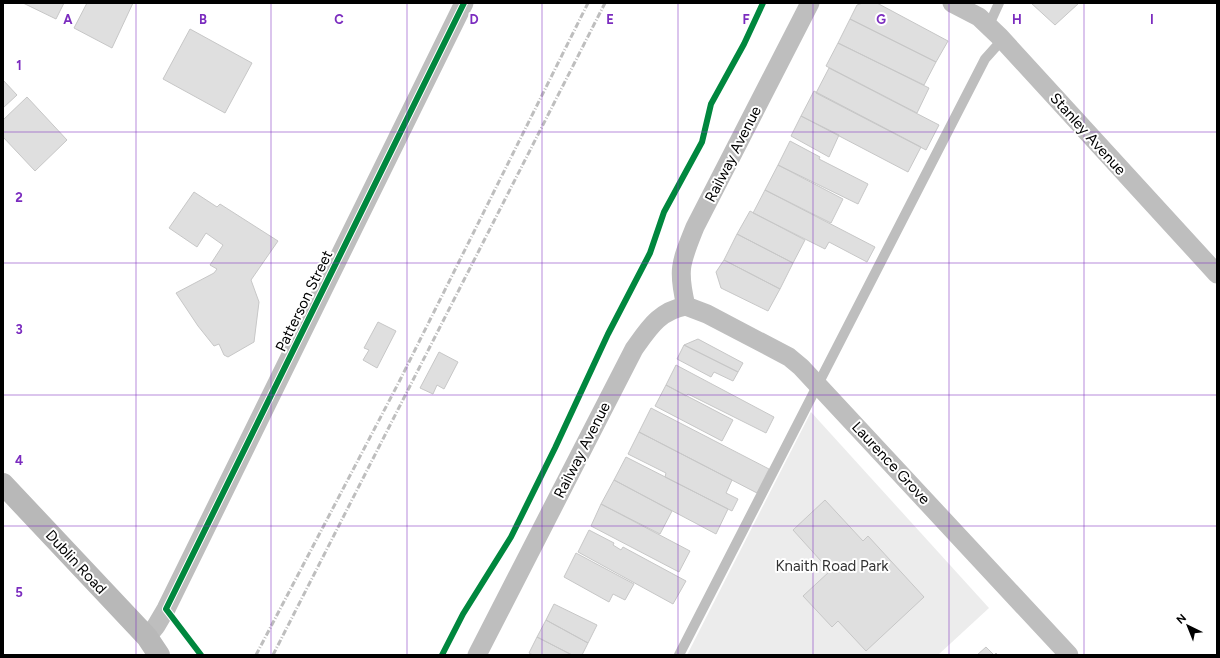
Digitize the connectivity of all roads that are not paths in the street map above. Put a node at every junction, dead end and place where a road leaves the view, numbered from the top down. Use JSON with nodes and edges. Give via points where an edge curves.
{"nodes":[{"id":1,"x":464,"y":3,"type":"edge"},
{"id":2,"x":810,"y":3,"type":"edge"},
{"id":3,"x":952,"y":3,"type":"edge"},
{"id":4,"x":999,"y":3,"type":"edge"},
{"id":5,"x":988,"y":27,"type":"junction"},
{"id":6,"x":1002,"y":40,"type":"junction"},
{"id":7,"x":1217,"y":274,"type":"edge"},
{"id":8,"x":686,"y":306,"type":"junction"},
{"id":9,"x":819,"y":384,"type":"junction"},
{"id":10,"x":3,"y":484,"type":"edge"},
{"id":11,"x":152,"y":644,"type":"edge"},
{"id":12,"x":167,"y":655,"type":"edge"},
{"id":13,"x":477,"y":655,"type":"edge"},
{"id":14,"x":679,"y":655,"type":"edge"},
{"id":15,"x":1069,"y":655,"type":"edge"}],
"edges":[{"from":1,"to":11,"type":"street","name":"Patterson Street","via":[[156,626]]},
{"from":2,"to":8,"type":"street","name":"Railway Avenue","via":[[695,228],[681,266]]},
{"from":3,"to":5,"type":"street","name":"Stanley Avenue","via":[[979,17]]},
{"from":4,"to":5,"type":"lane"},
{"from":5,"to":6,"type":"street","name":"Stanley Avenue"},
{"from":6,"to":7,"type":"street","name":"Stanley Avenue"},
{"from":6,"to":9,"type":"lane","via":[[985,58]]},
{"from":8,"to":9,"type":"street","name":"Laurence Grove","via":[[707,314],[788,357]]},
{"from":8,"to":13,"type":"street","name":"Railway Avenue","via":[[673,309],[659,317],[634,349]]},
{"from":9,"to":14,"type":"lane"},
{"from":9,"to":15,"type":"street","name":"Laurence Grove"},
{"from":10,"to":11,"type":"main road","name":"Dublin Road"},
{"from":11,"to":12,"type":"main road","name":"Dublin Road"}]}
